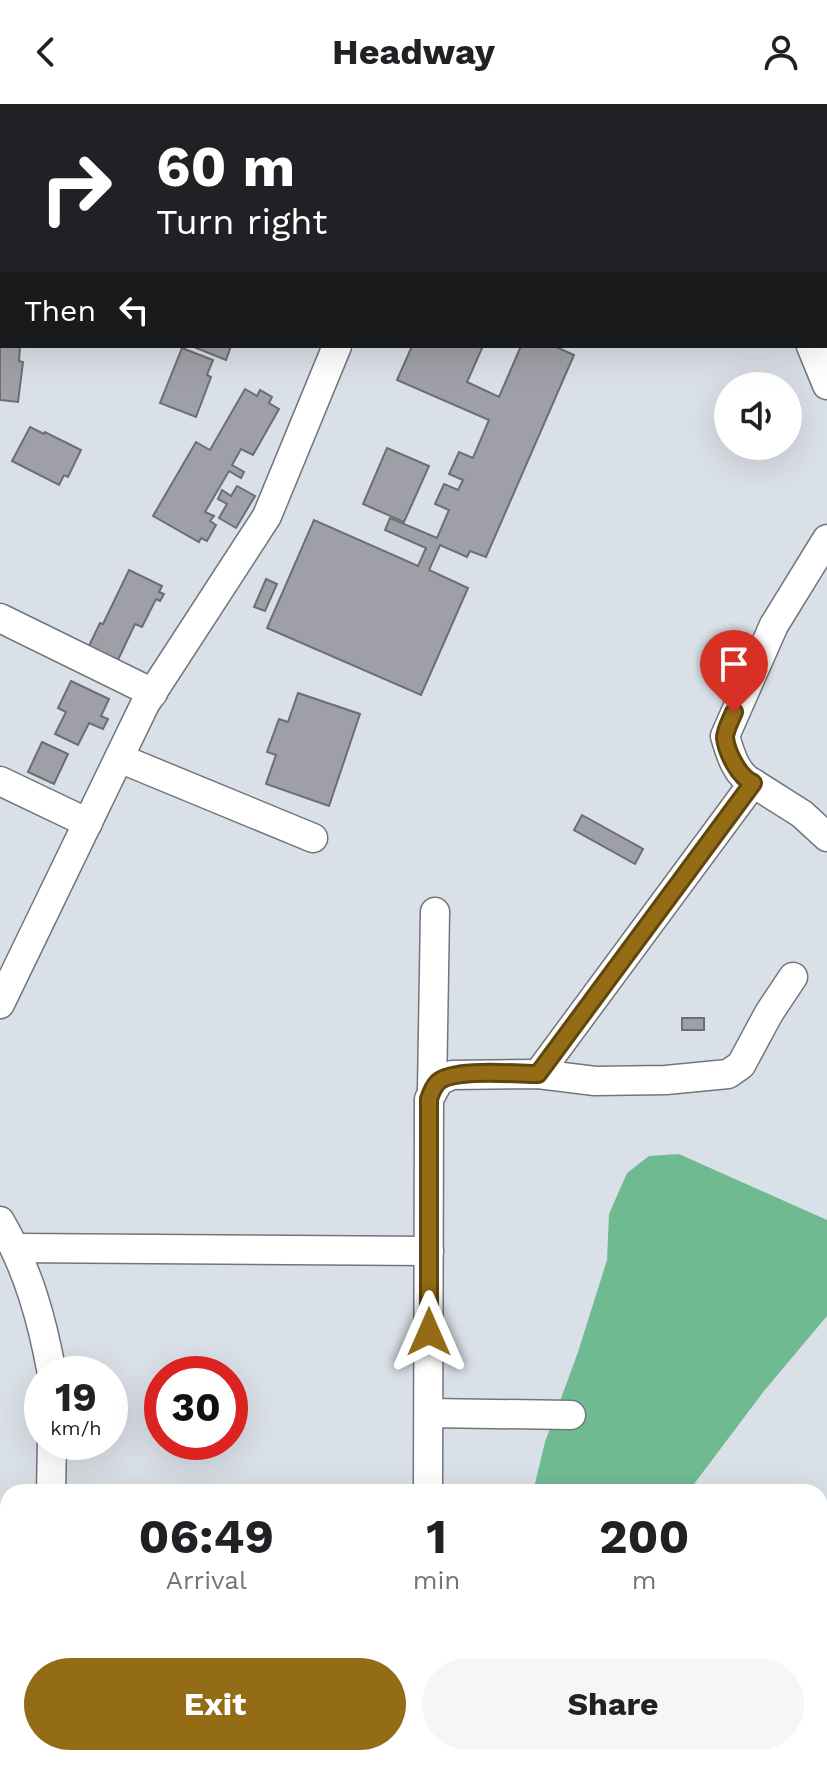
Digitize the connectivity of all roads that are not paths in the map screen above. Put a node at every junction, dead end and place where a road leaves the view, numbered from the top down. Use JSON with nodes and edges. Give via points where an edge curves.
{"nodes":[{"id":1,"x":336,"y":348,"type":"edge"},
{"id":2,"x":812,"y":348,"type":"edge"},
{"id":3,"x":827,"y":385,"type":"edge"},
{"id":4,"x":827,"y":539,"type":"edge"},
{"id":5,"x":0,"y":618,"type":"edge"},
{"id":6,"x":153,"y":693,"type":"junction"},
{"id":7,"x":119,"y":758,"type":"junction"},
{"id":8,"x":0,"y":781,"type":"edge"},
{"id":9,"x":753,"y":783,"type":"junction"},
{"id":10,"x":88,"y":823,"type":"junction"},
{"id":11,"x":827,"y":837,"type":"edge"},
{"id":12,"x":313,"y":838,"type":"dead end"},
{"id":13,"x":435,"y":912,"type":"dead end"},
{"id":14,"x":793,"y":977,"type":"dead end"},
{"id":15,"x":1,"y":1000,"type":"edge"},
{"id":16,"x":538,"y":1074,"type":"junction"},
{"id":17,"x":432,"y":1090,"type":"junction"},
{"id":18,"x":0,"y":1221,"type":"edge"},
{"id":19,"x":15,"y":1248,"type":"junction"},
{"id":20,"x":429,"y":1251,"type":"junction"},
{"id":21,"x":48,"y":1356,"type":"edge"},
{"id":22,"x":429,"y":1413,"type":"junction"},
{"id":23,"x":571,"y":1415,"type":"dead end"},
{"id":24,"x":52,"y":1460,"type":"edge"},
{"id":25,"x":51,"y":1484,"type":"edge"},
{"id":26,"x":428,"y":1484,"type":"edge"}],
"edges":[{"from":1,"to":6,"type":"street","via":[[267,516]]},
{"from":2,"to":3,"type":"street"},
{"from":4,"to":9,"type":"street","via":[[774,625],[725,736],[731,757],[745,780]]},
{"from":5,"to":6,"type":"street"},
{"from":6,"to":7,"type":"street"},
{"from":7,"to":10,"type":"street"},
{"from":7,"to":12,"type":"street"},
{"from":8,"to":10,"type":"street"},
{"from":9,"to":11,"type":"street"},
{"from":9,"to":16,"type":"street"},
{"from":10,"to":15,"type":"street"},
{"from":13,"to":17,"type":"street"},
{"from":14,"to":16,"type":"street","via":[[741,1065],[728,1074],[595,1081]]},
{"from":16,"to":17,"type":"street","via":[[452,1075]]},
{"from":17,"to":20,"type":"street"},
{"from":18,"to":19,"type":"street"},
{"from":19,"to":20,"type":"street"},
{"from":19,"to":21,"type":"street","via":[[37,1306]]},
{"from":20,"to":22,"type":"street"},
{"from":22,"to":23,"type":"street"},
{"from":22,"to":26,"type":"street"},
{"from":24,"to":25,"type":"street"}]}
